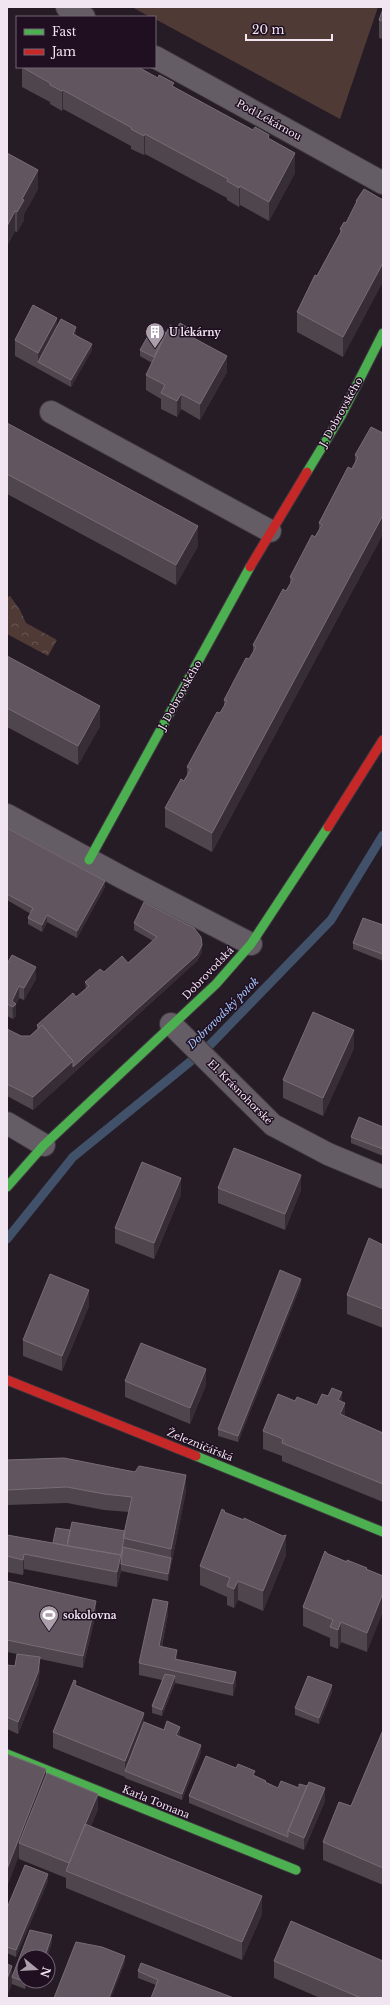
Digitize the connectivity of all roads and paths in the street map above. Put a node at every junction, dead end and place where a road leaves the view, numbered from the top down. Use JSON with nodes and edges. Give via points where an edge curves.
{"nodes":[{"id":1,"x":67,"y":7,"type":"edge"},
{"id":2,"x":82,"y":16,"type":"edge"},
{"id":3,"x":156,"y":57,"type":"edge"},
{"id":4,"x":383,"y":183,"type":"edge"},
{"id":5,"x":383,"y":333,"type":"edge"},
{"id":6,"x":51,"y":412,"type":"dead end"},
{"id":7,"x":270,"y":531,"type":"junction"},
{"id":8,"x":383,"y":740,"type":"edge"},
{"id":9,"x":7,"y":815,"type":"edge"},
{"id":10,"x":89,"y":860,"type":"junction"},
{"id":11,"x":251,"y":944,"type":"junction"},
{"id":12,"x":171,"y":1024,"type":"junction"},
{"id":13,"x":7,"y":1123,"type":"edge"},
{"id":14,"x":44,"y":1145,"type":"junction"},
{"id":15,"x":383,"y":1177,"type":"edge"},
{"id":16,"x":7,"y":1187,"type":"edge"},
{"id":17,"x":7,"y":1380,"type":"edge"},
{"id":18,"x":383,"y":1532,"type":"edge"},
{"id":19,"x":7,"y":1754,"type":"edge"},
{"id":20,"x":296,"y":1870,"type":"dead end"}],
"edges":[{"from":1,"to":2,"type":"street"},
{"from":3,"to":4,"type":"street","name":"Pod Lékárnou"},
{"from":5,"to":7,"type":"street","name":"J. Dobrovského","via":[[341,416]]},
{"from":6,"to":7,"type":"street"},
{"from":7,"to":10,"type":"street","name":"J. Dobrovského"},
{"from":8,"to":11,"type":"street","name":"Dobrovodská"},
{"from":9,"to":10,"type":"street"},
{"from":10,"to":11,"type":"street"},
{"from":11,"to":12,"type":"street","name":"Dobrovodská","via":[[216,984]]},
{"from":12,"to":14,"type":"street","name":"Dobrovodská"},
{"from":12,"to":15,"type":"street","name":"El. Krásnohorské","via":[[273,1125],[328,1154]]},
{"from":13,"to":14,"type":"street"},
{"from":14,"to":16,"type":"street","name":"Dobrovodská"},
{"from":17,"to":18,"type":"street","name":"Železničářská"},
{"from":19,"to":20,"type":"street","name":"Karla Tomana"}]}
